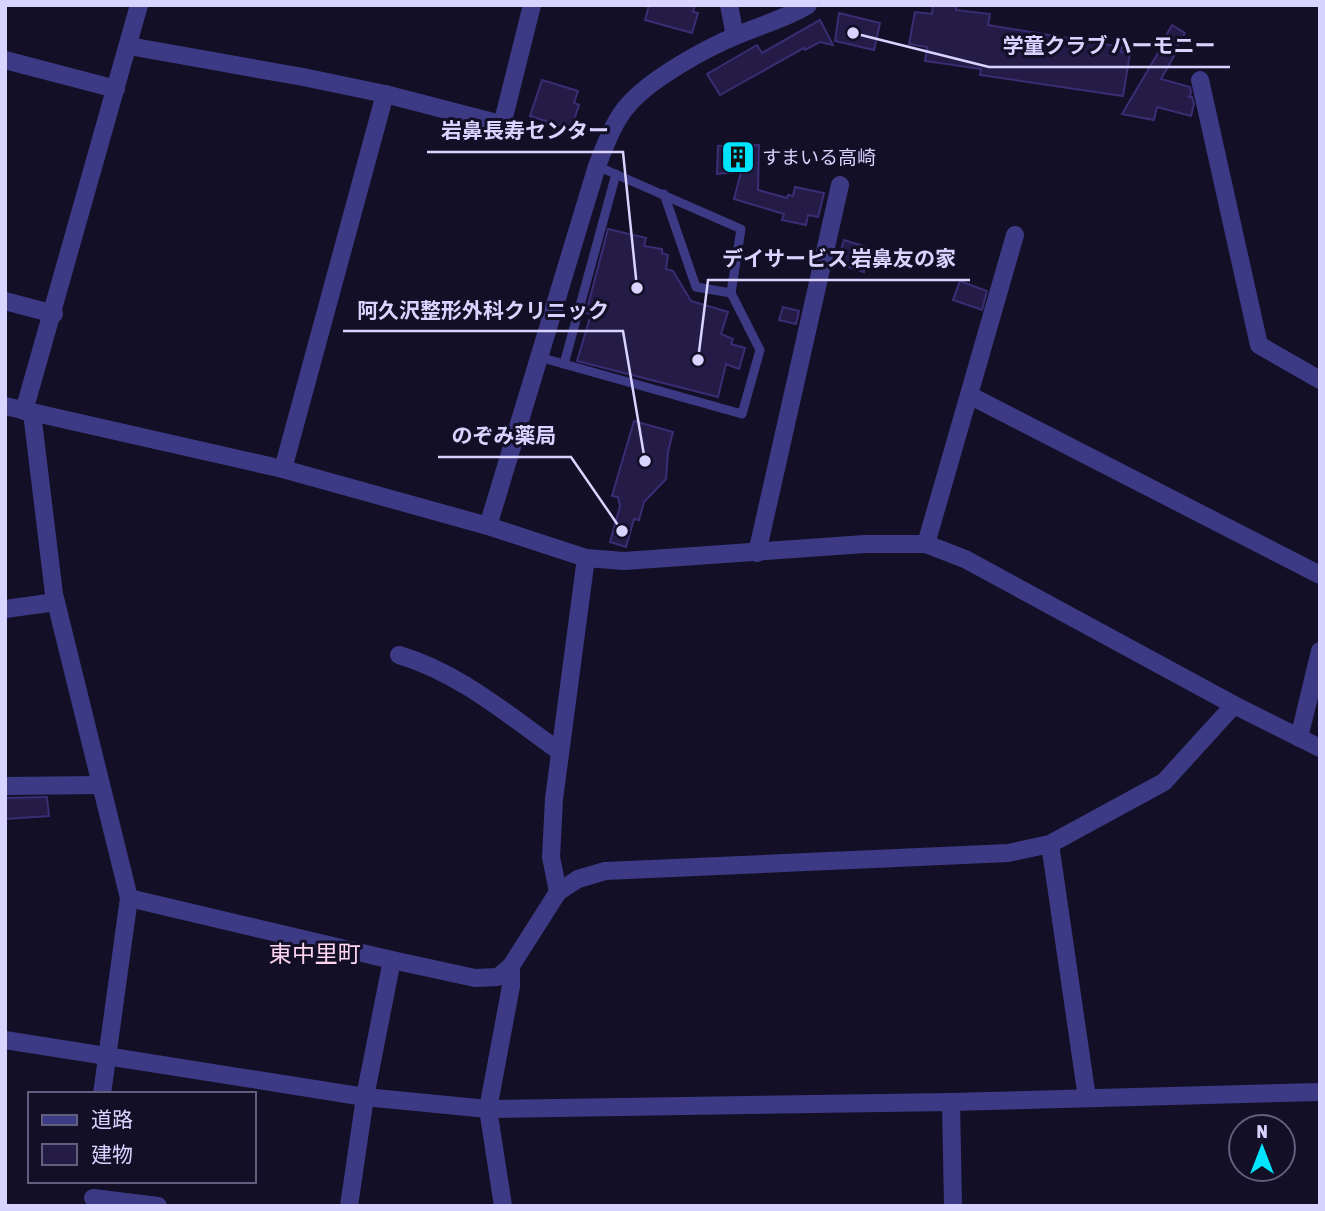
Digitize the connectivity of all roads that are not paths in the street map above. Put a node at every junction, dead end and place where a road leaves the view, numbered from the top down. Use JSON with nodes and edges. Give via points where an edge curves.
{"nodes":[{"id":1,"x":139,"y":5,"type":"edge"},
{"id":2,"x":532,"y":5,"type":"edge"},
{"id":3,"x":729,"y":5,"type":"edge"},
{"id":4,"x":808,"y":5,"type":"edge"},
{"id":5,"x":736,"y":36,"type":"junction"},
{"id":6,"x":129,"y":46,"type":"junction"},
{"id":7,"x":5,"y":60,"type":"edge"},
{"id":8,"x":1200,"y":80,"type":"dead end"},
{"id":9,"x":116,"y":89,"type":"junction"},
{"id":10,"x":385,"y":94,"type":"junction"},
{"id":11,"x":597,"y":166,"type":"junction"},
{"id":12,"x":616,"y":174,"type":"junction"},
{"id":13,"x":840,"y":185,"type":"dead end"},
{"id":14,"x":664,"y":194,"type":"junction"},
{"id":15,"x":1014,"y":234,"type":"dead end"},
{"id":16,"x":731,"y":293,"type":"junction"},
{"id":17,"x":5,"y":301,"type":"edge"},
{"id":18,"x":54,"y":314,"type":"junction"},
{"id":19,"x":539,"y":357,"type":"junction"},
{"id":20,"x":564,"y":364,"type":"junction"},
{"id":21,"x":1320,"y":380,"type":"edge"},
{"id":22,"x":969,"y":395,"type":"junction"},
{"id":23,"x":5,"y":407,"type":"edge"},
{"id":24,"x":28,"y":412,"type":"junction"},
{"id":25,"x":283,"y":469,"type":"junction"},
{"id":26,"x":488,"y":526,"type":"junction"},
{"id":27,"x":926,"y":544,"type":"junction"},
{"id":28,"x":757,"y":553,"type":"junction"},
{"id":29,"x":586,"y":558,"type":"junction"},
{"id":30,"x":1320,"y":575,"type":"edge"},
{"id":31,"x":56,"y":602,"type":"junction"},
{"id":32,"x":5,"y":609,"type":"edge"},
{"id":33,"x":1320,"y":651,"type":"edge"},
{"id":34,"x":399,"y":655,"type":"dead end"},
{"id":35,"x":1234,"y":705,"type":"junction"},
{"id":36,"x":1299,"y":738,"type":"junction"},
{"id":37,"x":1320,"y":748,"type":"edge"},
{"id":38,"x":559,"y":751,"type":"junction"},
{"id":39,"x":101,"y":785,"type":"junction"},
{"id":40,"x":5,"y":786,"type":"edge"},
{"id":41,"x":1050,"y":844,"type":"junction"},
{"id":42,"x":558,"y":892,"type":"junction"},
{"id":43,"x":129,"y":898,"type":"junction"},
{"id":44,"x":392,"y":960,"type":"junction"},
{"id":45,"x":511,"y":966,"type":"junction"},
{"id":46,"x":5,"y":1040,"type":"edge"},
{"id":47,"x":106,"y":1056,"type":"junction"},
{"id":48,"x":102,"y":1092,"type":"edge"},
{"id":49,"x":1320,"y":1092,"type":"edge"},
{"id":50,"x":365,"y":1097,"type":"junction"},
{"id":51,"x":1087,"y":1098,"type":"junction"},
{"id":52,"x":951,"y":1102,"type":"junction"},
{"id":53,"x":488,"y":1109,"type":"junction"},
{"id":54,"x":94,"y":1195,"type":"edge"},
{"id":55,"x":158,"y":1206,"type":"edge"},
{"id":56,"x":349,"y":1206,"type":"edge"},
{"id":57,"x":503,"y":1206,"type":"edge"},
{"id":58,"x":953,"y":1206,"type":"edge"}],
"edges":[{"from":1,"to":6,"type":"street"},
{"from":2,"to":10,"type":"street","via":[[503,121]]},
{"from":3,"to":5,"type":"street"},
{"from":4,"to":5,"type":"street"},
{"from":5,"to":11,"type":"street","via":[[698,55],[628,104]]},
{"from":6,"to":9,"type":"street"},
{"from":6,"to":10,"type":"street"},
{"from":7,"to":9,"type":"street"},
{"from":8,"to":21,"type":"street","via":[[1259,345]]},
{"from":9,"to":18,"type":"street"},
{"from":10,"to":25,"type":"street"},
{"from":11,"to":12,"type":"lane"},
{"from":11,"to":19,"type":"street"},
{"from":12,"to":14,"type":"lane"},
{"from":12,"to":20,"type":"lane"},
{"from":13,"to":28,"type":"street"},
{"from":14,"to":16,"type":"lane","via":[[696,287]]},
{"from":14,"to":16,"type":"lane","via":[[741,229]]},
{"from":15,"to":22,"type":"street"},
{"from":16,"to":20,"type":"lane","via":[[760,349],[742,414]]},
{"from":17,"to":18,"type":"street"},
{"from":18,"to":24,"type":"street"},
{"from":19,"to":20,"type":"lane"},
{"from":19,"to":26,"type":"street"},
{"from":22,"to":27,"type":"street"},
{"from":22,"to":30,"type":"street"},
{"from":23,"to":24,"type":"street"},
{"from":24,"to":25,"type":"street"},
{"from":24,"to":31,"type":"street"},
{"from":25,"to":26,"type":"street"},
{"from":26,"to":29,"type":"street"},
{"from":27,"to":28,"type":"street"},
{"from":27,"to":35,"type":"street","via":[[965,559]]},
{"from":28,"to":29,"type":"street","via":[[624,561]]},
{"from":29,"to":38,"type":"street"},
{"from":31,"to":32,"type":"street"},
{"from":31,"to":39,"type":"street"},
{"from":33,"to":36,"type":"street"},
{"from":34,"to":38,"type":"street","via":[[427,663],[468,686]]},
{"from":35,"to":36,"type":"street"},
{"from":35,"to":41,"type":"street","via":[[1164,782]]},
{"from":36,"to":37,"type":"street"},
{"from":38,"to":42,"type":"street","via":[[551,857]]},
{"from":39,"to":40,"type":"street"},
{"from":39,"to":43,"type":"street"},
{"from":41,"to":42,"type":"street","via":[[1008,853],[605,871],[578,879]]},
{"from":41,"to":51,"type":"street"},
{"from":42,"to":45,"type":"street"},
{"from":43,"to":44,"type":"street"},
{"from":43,"to":47,"type":"street"},
{"from":44,"to":45,"type":"street","via":[[475,978],[498,977]]},
{"from":44,"to":50,"type":"street"},
{"from":45,"to":53,"type":"street"},
{"from":46,"to":47,"type":"street"},
{"from":47,"to":48,"type":"street"},
{"from":47,"to":50,"type":"street"},
{"from":49,"to":51,"type":"street"},
{"from":50,"to":53,"type":"street"},
{"from":50,"to":56,"type":"street"},
{"from":51,"to":52,"type":"street"},
{"from":52,"to":53,"type":"street"},
{"from":52,"to":58,"type":"street"},
{"from":53,"to":57,"type":"street"},
{"from":54,"to":55,"type":"street"}]}
